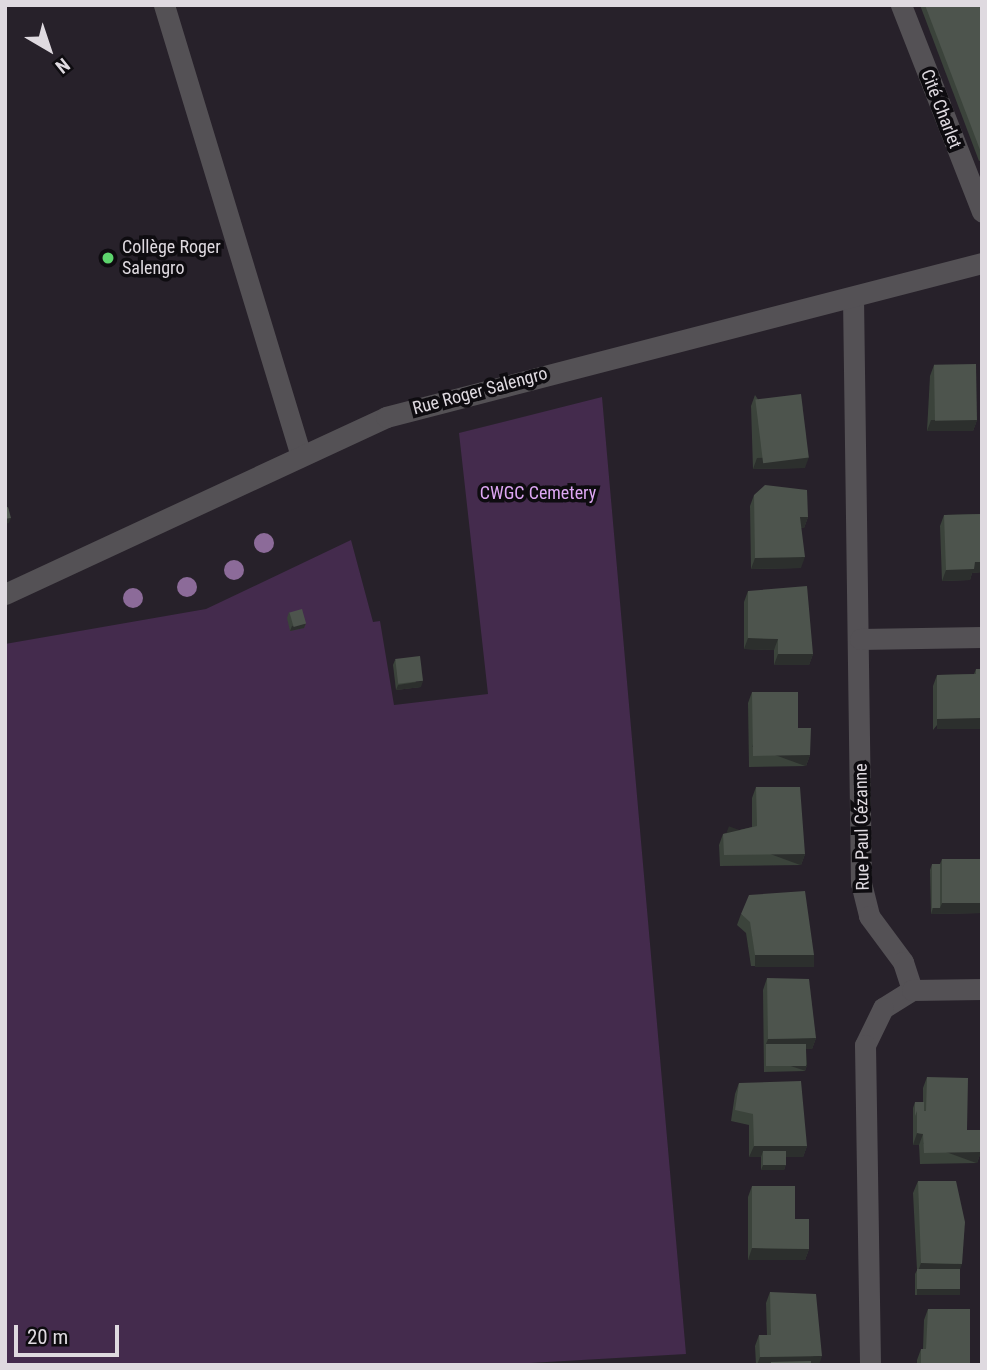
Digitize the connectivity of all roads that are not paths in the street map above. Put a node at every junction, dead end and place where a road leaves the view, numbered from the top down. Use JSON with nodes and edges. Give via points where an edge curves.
{"nodes":[{"id":1,"x":164,"y":5,"type":"edge"},
{"id":2,"x":901,"y":5,"type":"edge"},
{"id":3,"x":982,"y":212,"type":"edge"},
{"id":4,"x":982,"y":263,"type":"edge"},
{"id":5,"x":853,"y":297,"type":"junction"},
{"id":6,"x":301,"y":454,"type":"junction"},
{"id":7,"x":5,"y":594,"type":"edge"},
{"id":8,"x":982,"y":637,"type":"edge"},
{"id":9,"x":860,"y":639,"type":"junction"},
{"id":10,"x":982,"y":989,"type":"edge"},
{"id":11,"x":912,"y":990,"type":"junction"},
{"id":12,"x":870,"y":1365,"type":"edge"}],
"edges":[{"from":1,"to":6,"type":"street"},
{"from":2,"to":3,"type":"street","name":"Cité Charlet"},
{"from":4,"to":5,"type":"street","name":"Rue Roger Salengro"},
{"from":5,"to":6,"type":"street","name":"Rue Roger Salengro","via":[[418,407]]},
{"from":5,"to":9,"type":"street","name":"Rue Paul Cézanne"},
{"from":6,"to":7,"type":"street","name":"Rue Roger Salengro"},
{"from":8,"to":9,"type":"street"},
{"from":9,"to":11,"type":"street","name":"Rue Paul Cézanne","via":[[861,883],[869,916],[903,962]]},
{"from":10,"to":11,"type":"street"},
{"from":11,"to":12,"type":"street","via":[[883,1008],[865,1045]]}]}
